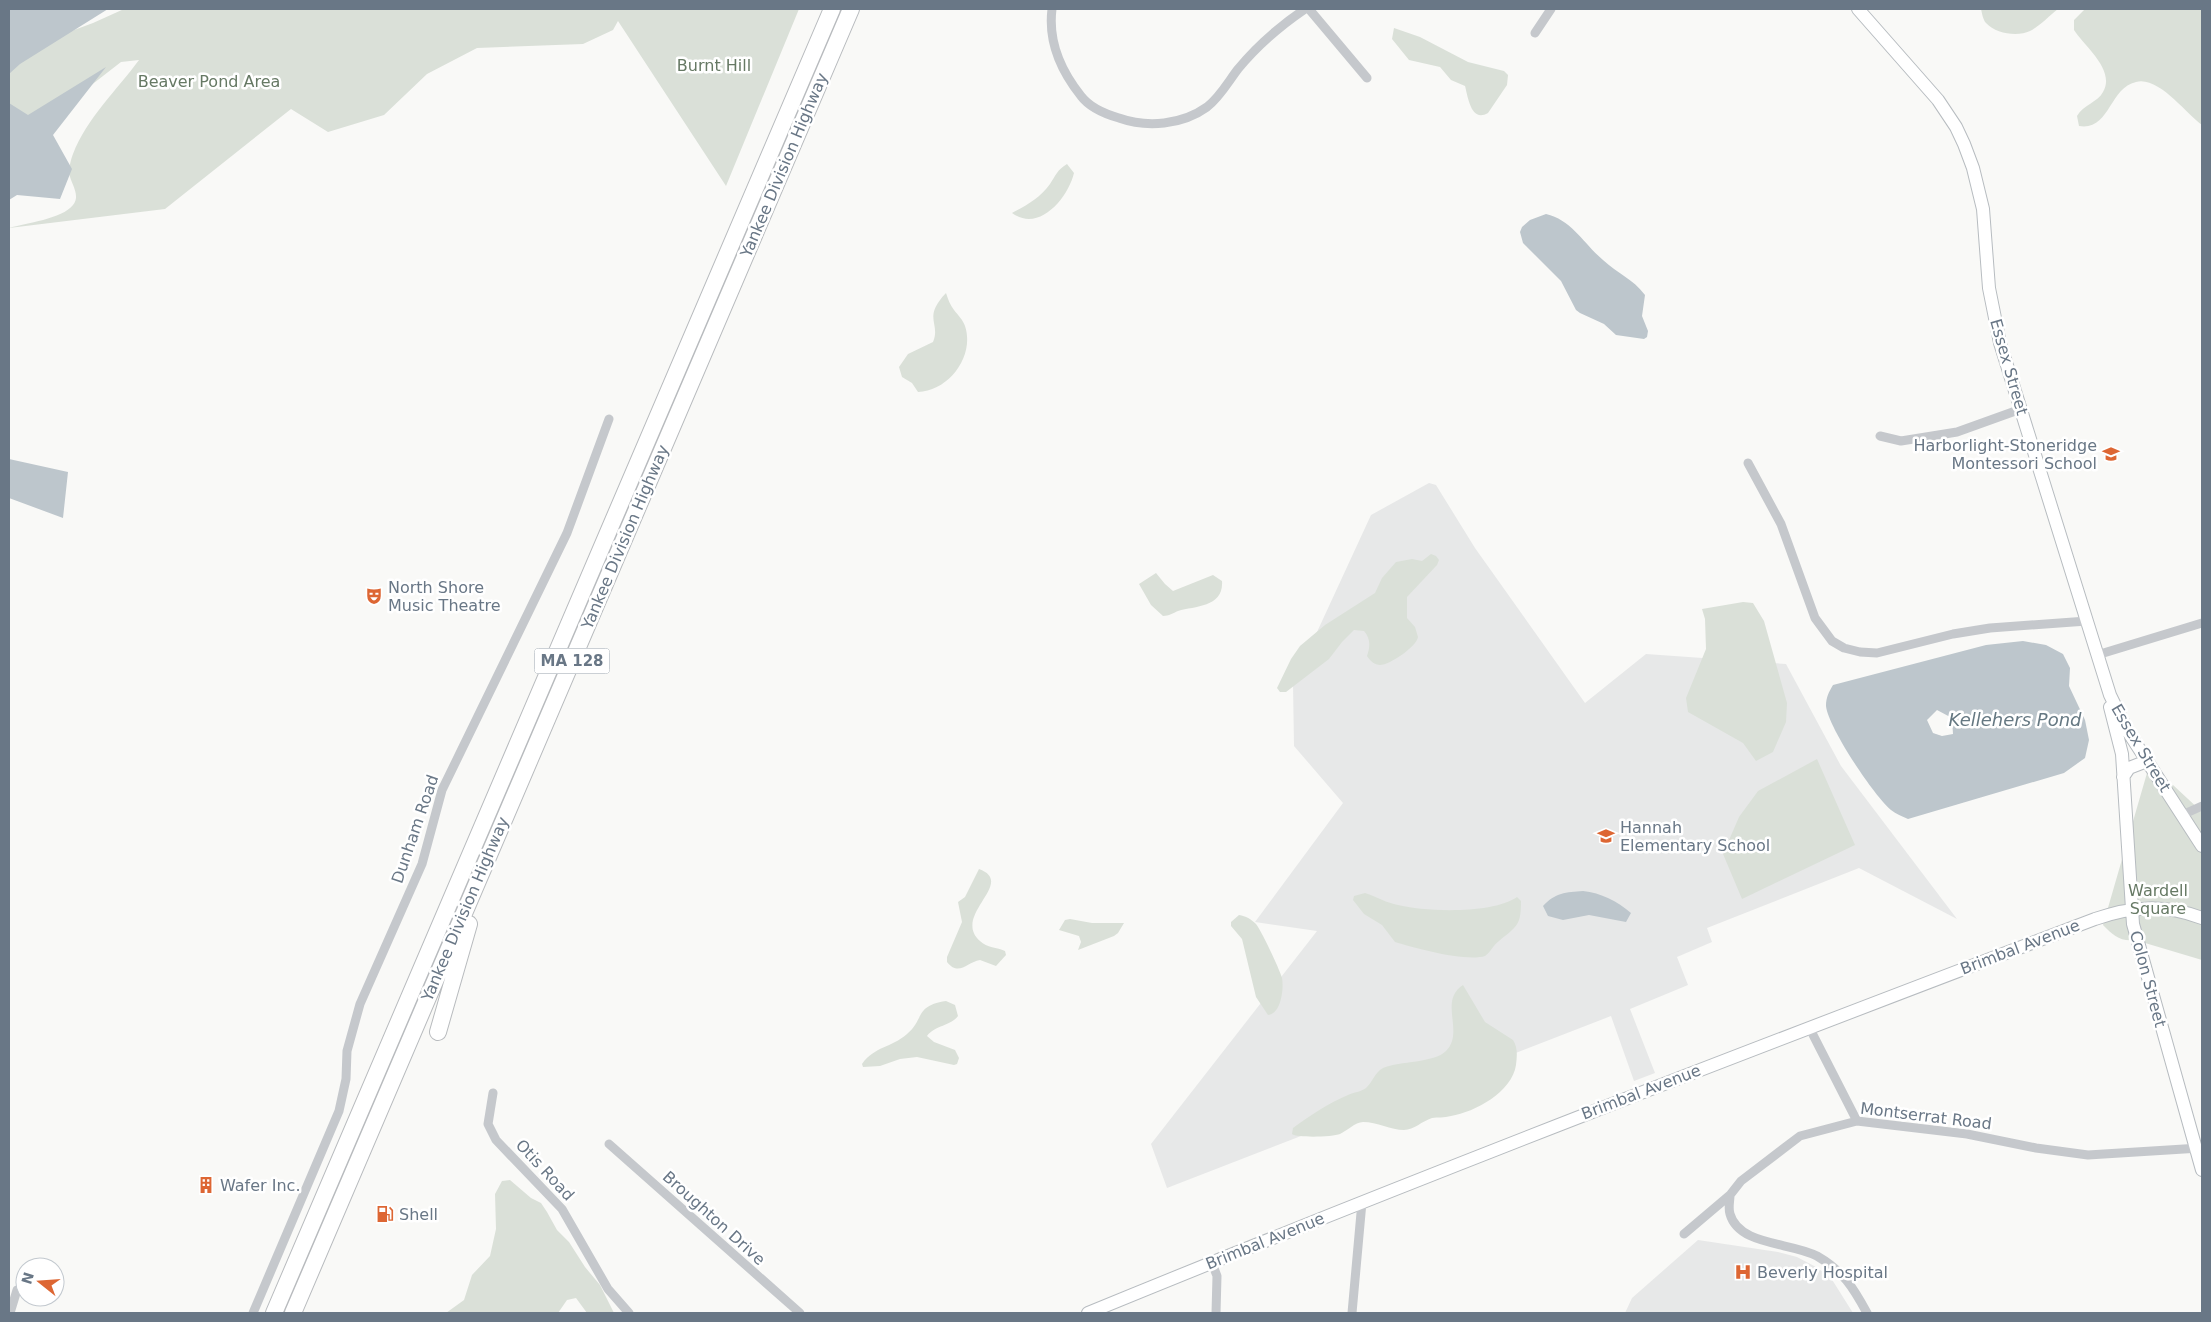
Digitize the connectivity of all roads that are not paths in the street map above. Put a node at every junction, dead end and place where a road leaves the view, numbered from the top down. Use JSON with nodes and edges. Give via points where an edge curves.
{"nodes":[{"id":1,"x":832,"y":9,"type":"edge"},
{"id":2,"x":851,"y":9,"type":"edge"},
{"id":3,"x":1052,"y":9,"type":"edge"},
{"id":4,"x":1307,"y":9,"type":"edge"},
{"id":5,"x":1551,"y":9,"type":"edge"},
{"id":6,"x":1858,"y":9,"type":"edge"},
{"id":7,"x":1535,"y":33,"type":"dead end"},
{"id":8,"x":1367,"y":78,"type":"dead end"},
{"id":9,"x":2020,"y":409,"type":"junction"},
{"id":10,"x":609,"y":419,"type":"dead end"},
{"id":11,"x":1880,"y":436,"type":"dead end"},
{"id":12,"x":1748,"y":463,"type":"dead end"},
{"id":13,"x":2087,"y":621,"type":"junction"},
{"id":14,"x":2202,"y":623,"type":"edge"},
{"id":15,"x":2097,"y":655,"type":"junction"},
{"id":16,"x":2110,"y":695,"type":"junction"},
{"id":17,"x":2147,"y":762,"type":"junction"},
{"id":18,"x":2124,"y":777,"type":"junction"},
{"id":19,"x":2202,"y":806,"type":"edge"},
{"id":20,"x":2182,"y":815,"type":"junction"},
{"id":21,"x":2202,"y":846,"type":"edge"},
{"id":22,"x":489,"y":855,"type":"junction"},
{"id":23,"x":2132,"y":909,"type":"junction"},
{"id":24,"x":2202,"y":918,"type":"edge"},
{"id":25,"x":1810,"y":1027,"type":"junction"},
{"id":26,"x":438,"y":1032,"type":"dead end"},
{"id":27,"x":493,"y":1093,"type":"dead end"},
{"id":28,"x":1857,"y":1121,"type":"junction"},
{"id":29,"x":609,"y":1144,"type":"dead end"},
{"id":30,"x":2199,"y":1148,"type":"edge"},
{"id":31,"x":2202,"y":1170,"type":"edge"},
{"id":32,"x":1730,"y":1195,"type":"junction"},
{"id":33,"x":1362,"y":1202,"type":"junction"},
{"id":34,"x":1684,"y":1234,"type":"dead end"},
{"id":35,"x":1212,"y":1263,"type":"junction"},
{"id":36,"x":15,"y":1297,"type":"edge"},
{"id":37,"x":10,"y":1313,"type":"edge"},
{"id":38,"x":254,"y":1313,"type":"edge"},
{"id":39,"x":274,"y":1313,"type":"edge"},
{"id":40,"x":292,"y":1313,"type":"edge"},
{"id":41,"x":629,"y":1313,"type":"edge"},
{"id":42,"x":800,"y":1313,"type":"edge"},
{"id":43,"x":1088,"y":1313,"type":"edge"},
{"id":44,"x":1216,"y":1313,"type":"edge"},
{"id":45,"x":1352,"y":1313,"type":"edge"},
{"id":46,"x":1867,"y":1313,"type":"edge"}],
"edges":[{"from":1,"to":39,"type":"highway","name":"Yankee Division Highway","number":"MA 128"},
{"from":2,"to":22,"type":"highway","name":"Yankee Division Highway","number":"MA 128"},
{"from":3,"to":4,"type":"street","via":[[1053,38],[1059,64],[1083,99],[1100,112],[1138,123],[1156,123],[1172,122],[1206,107],[1266,39]]},
{"from":4,"to":8,"type":"street"},
{"from":5,"to":7,"type":"street"},
{"from":6,"to":9,"type":"main road","name":"Essex Street","via":[[1938,100],[1956,127],[1974,168],[1983,209],[1992,310]]},
{"from":9,"to":11,"type":"street","via":[[1957,432],[1901,441]]},
{"from":9,"to":13,"type":"main road","name":"Essex Street"},
{"from":10,"to":38,"type":"street","name":"Dunham Road","via":[[567,533],[442,790],[422,864],[360,1004],[347,1051],[346,1079],[339,1111]]},
{"from":12,"to":13,"type":"street","via":[[1781,524],[1815,618],[1832,641],[1844,648],[1877,653],[1990,628]]},
{"from":13,"to":15,"type":"main road","name":"Essex Street"},
{"from":14,"to":15,"type":"street"},
{"from":15,"to":16,"type":"main road","name":"Essex Street"},
{"from":16,"to":17,"type":"main road","name":"Essex Street"},
{"from":16,"to":18,"type":"main road","name":"Colon Street","via":[[2108,703],[2122,754]]},
{"from":17,"to":18,"type":"main road","via":[[2129,768]]},
{"from":17,"to":20,"type":"main road","name":"Essex Street"},
{"from":18,"to":23,"type":"main road","name":"Colon Street"},
{"from":19,"to":20,"type":"street"},
{"from":20,"to":21,"type":"main road","name":"Essex Street"},
{"from":22,"to":26,"type":"highway"},
{"from":22,"to":40,"type":"highway","name":"Yankee Division Highway","number":"MA 128"},
{"from":23,"to":24,"type":"main road","name":"Brimbal Avenue","via":[[2173,910]]},
{"from":23,"to":25,"type":"main road","name":"Brimbal Avenue","via":[[2095,918]]},
{"from":23,"to":30,"type":"main road","name":"Colon Street","via":[[2138,943]]},
{"from":25,"to":28,"type":"street"},
{"from":25,"to":33,"type":"main road","name":"Brimbal Avenue"},
{"from":27,"to":41,"type":"street","name":"Otis Road","via":[[488,1124],[496,1140],[562,1209],[608,1289]]},
{"from":28,"to":30,"type":"street","name":"Montserrat Road","via":[[1967,1134],[2088,1155]]},
{"from":28,"to":32,"type":"street","name":"Montserrat Road","via":[[1800,1136],[1741,1181]]},
{"from":29,"to":42,"type":"street","name":"Broughton Drive"},
{"from":30,"to":31,"type":"main road","name":"Colon Street"},
{"from":32,"to":34,"type":"street","name":"Montserrat Road"},
{"from":32,"to":46,"type":"street","via":[[1729,1213],[1736,1228],[1750,1236],[1792,1246],[1838,1270],[1850,1283]]},
{"from":33,"to":35,"type":"main road","name":"Brimbal Avenue"},
{"from":33,"to":45,"type":"street"},
{"from":35,"to":43,"type":"main road","name":"Brimbal Avenue"},
{"from":35,"to":44,"type":"street","via":[[1217,1276]]},
{"from":36,"to":37,"type":"street"}]}
